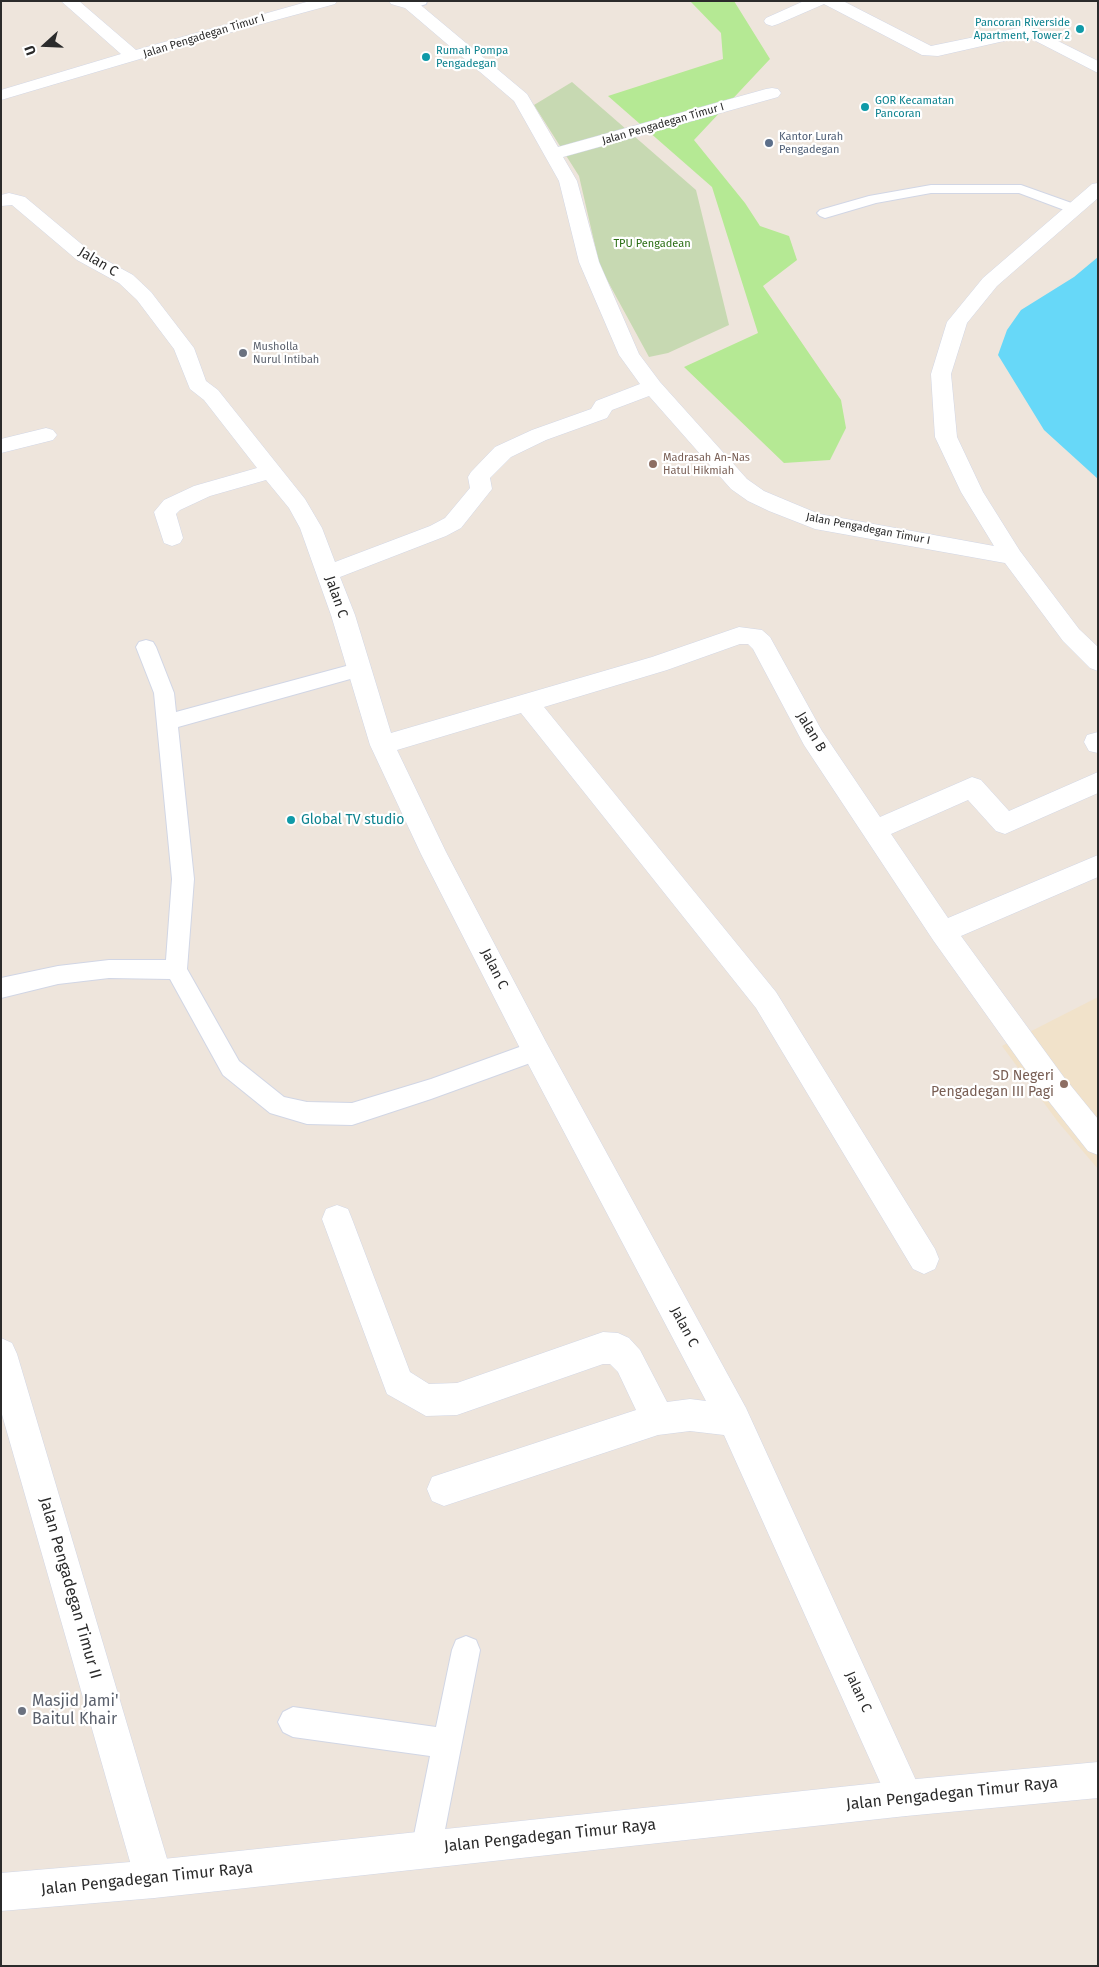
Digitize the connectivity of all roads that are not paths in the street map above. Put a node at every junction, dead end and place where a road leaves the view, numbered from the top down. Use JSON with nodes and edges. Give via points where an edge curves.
{"nodes":[{"id":1,"x":69,"y":1,"type":"edge"},
{"id":2,"x":329,"y":1,"type":"edge"},
{"id":3,"x":818,"y":1,"type":"edge"},
{"id":4,"x":830,"y":1,"type":"edge"},
{"id":5,"x":410,"y":2,"type":"edge"},
{"id":6,"x":772,"y":21,"type":"dead end"},
{"id":7,"x":134,"y":57,"type":"junction"},
{"id":8,"x":1098,"y":68,"type":"edge"},
{"id":9,"x":772,"y":94,"type":"dead end"},
{"id":10,"x":1,"y":95,"type":"edge"},
{"id":11,"x":553,"y":154,"type":"junction"},
{"id":12,"x":1098,"y":188,"type":"edge"},
{"id":13,"x":10,"y":201,"type":"edge"},
{"id":14,"x":1075,"y":209,"type":"junction"},
{"id":15,"x":824,"y":213,"type":"dead end"},
{"id":16,"x":652,"y":387,"type":"junction"},
{"id":17,"x":46,"y":436,"type":"dead end"},
{"id":18,"x":1,"y":446,"type":"edge"},
{"id":19,"x":271,"y":471,"type":"junction"},
{"id":20,"x":172,"y":538,"type":"dead end"},
{"id":21,"x":1012,"y":556,"type":"junction"},
{"id":22,"x":328,"y":573,"type":"junction"},
{"id":23,"x":146,"y":647,"type":"dead end"},
{"id":24,"x":1098,"y":662,"type":"edge"},
{"id":25,"x":361,"y":669,"type":"junction"},
{"id":26,"x":526,"y":702,"type":"junction"},
{"id":27,"x":167,"y":722,"type":"junction"},
{"id":28,"x":382,"y":745,"type":"junction"},
{"id":29,"x":1098,"y":782,"type":"edge"},
{"id":30,"x":875,"y":830,"type":"junction"},
{"id":31,"x":1098,"y":865,"type":"edge"},
{"id":32,"x":943,"y":932,"type":"junction"},
{"id":33,"x":176,"y":970,"type":"junction"},
{"id":34,"x":1,"y":988,"type":"edge"},
{"id":35,"x":536,"y":1051,"type":"junction"},
{"id":36,"x":1098,"y":1142,"type":"edge"},
{"id":37,"x":337,"y":1219,"type":"dead end"},
{"id":38,"x":924,"y":1259,"type":"dead end"},
{"id":39,"x":1,"y":1354,"type":"edge"},
{"id":40,"x":658,"y":1419,"type":"junction"},
{"id":41,"x":734,"y":1420,"type":"junction"},
{"id":42,"x":444,"y":1490,"type":"dead end"},
{"id":43,"x":466,"y":1650,"type":"dead end"},
{"id":44,"x":293,"y":1722,"type":"dead end"},
{"id":45,"x":447,"y":1743,"type":"junction"},
{"id":46,"x":1098,"y":1780,"type":"edge"},
{"id":47,"x":906,"y":1798,"type":"junction"},
{"id":48,"x":426,"y":1850,"type":"junction"},
{"id":49,"x":154,"y":1879,"type":"junction"},
{"id":50,"x":1,"y":1892,"type":"edge"}],
"edges":[{"from":1,"to":7,"type":"street","name":"Jalan Pengadegan Timur I"},
{"from":2,"to":7,"type":"street","name":"Jalan Pengadegan Timur I"},
{"from":3,"to":6,"type":"street"},
{"from":4,"to":8,"type":"street","via":[[928,51],[1028,31]]},
{"from":5,"to":11,"type":"street","name":"Jalan Pengadegan Timur I","via":[[521,98]]},
{"from":7,"to":10,"type":"street"},
{"from":9,"to":11,"type":"street","name":"Jalan Pengadegan Timur I"},
{"from":11,"to":16,"type":"street","name":"Jalan Pengadegan Timur I","via":[[568,181],[589,262],[601,294],[629,355]]},
{"from":12,"to":14,"type":"street"},
{"from":13,"to":19,"type":"street","name":"Jalan C","via":[[84,256],[126,279],[144,296],[184,348],[197,384],[211,395]]},
{"from":14,"to":15,"type":"lane","via":[[1021,189],[931,189],[874,199]]},
{"from":14,"to":21,"type":"street","via":[[984,288],[957,322],[941,374],[946,437],[972,492]]},
{"from":16,"to":21,"type":"street","name":"Jalan Pengadegan Timur I","via":[[739,484],[777,506],[815,520]]},
{"from":16,"to":22,"type":"street","via":[[603,406],[600,413],[503,452],[479,477],[481,489],[453,523]]},
{"from":17,"to":18,"type":"street"},
{"from":19,"to":20,"type":"street","via":[[202,491],[172,505],[165,512]]},
{"from":19,"to":22,"type":"street","name":"Jalan C","via":[[311,528]]},
{"from":21,"to":24,"type":"street","via":[[1071,635]]},
{"from":22,"to":25,"type":"street","name":"Jalan C"},
{"from":23,"to":27,"type":"lane","via":[[164,693]]},
{"from":25,"to":27,"type":"lane"},
{"from":25,"to":28,"type":"street","name":"Jalan C"},
{"from":26,"to":28,"type":"street","name":"Jalan B"},
{"from":26,"to":30,"type":"street","name":"Jalan B","via":[[659,664],[739,635],[754,636],[762,643],[813,738]]},
{"from":26,"to":38,"type":"street","via":[[766,1000]]},
{"from":27,"to":33,"type":"lane","via":[[183,879]]},
{"from":28,"to":35,"type":"street","name":"Jalan C","via":[[434,854]]},
{"from":29,"to":30,"type":"street","via":[[1005,824],[972,787]]},
{"from":30,"to":32,"type":"street","name":"Jalan B"},
{"from":31,"to":32,"type":"street"},
{"from":32,"to":36,"type":"street","name":"Jalan B"},
{"from":33,"to":34,"type":"lane","via":[[108,970],[58,975]]},
{"from":33,"to":35,"type":"lane","via":[[230,1068],[278,1106],[307,1113],[352,1114]]},
{"from":35,"to":41,"type":"street","name":"Jalan C"},
{"from":37,"to":40,"type":"street","via":[[398,1383],[426,1400],[457,1399],[603,1348],[618,1349],[628,1361]]},
{"from":39,"to":49,"type":"street","name":"Jalan Pengadegan Timur II"},
{"from":40,"to":41,"type":"street","via":[[690,1415]]},
{"from":40,"to":42,"type":"street"},
{"from":41,"to":47,"type":"street","name":"Jalan C"},
{"from":43,"to":45,"type":"lane"},
{"from":44,"to":45,"type":"lane"},
{"from":45,"to":48,"type":"lane"},
{"from":46,"to":47,"type":"street","name":"Jalan Pengadegan Timur Raya"},
{"from":47,"to":48,"type":"street","name":"Jalan Pengadegan Timur Raya"},
{"from":48,"to":49,"type":"street","name":"Jalan Pengadegan Timur Raya"},
{"from":49,"to":50,"type":"street","name":"Jalan Pengadegan Timur Raya"}]}
